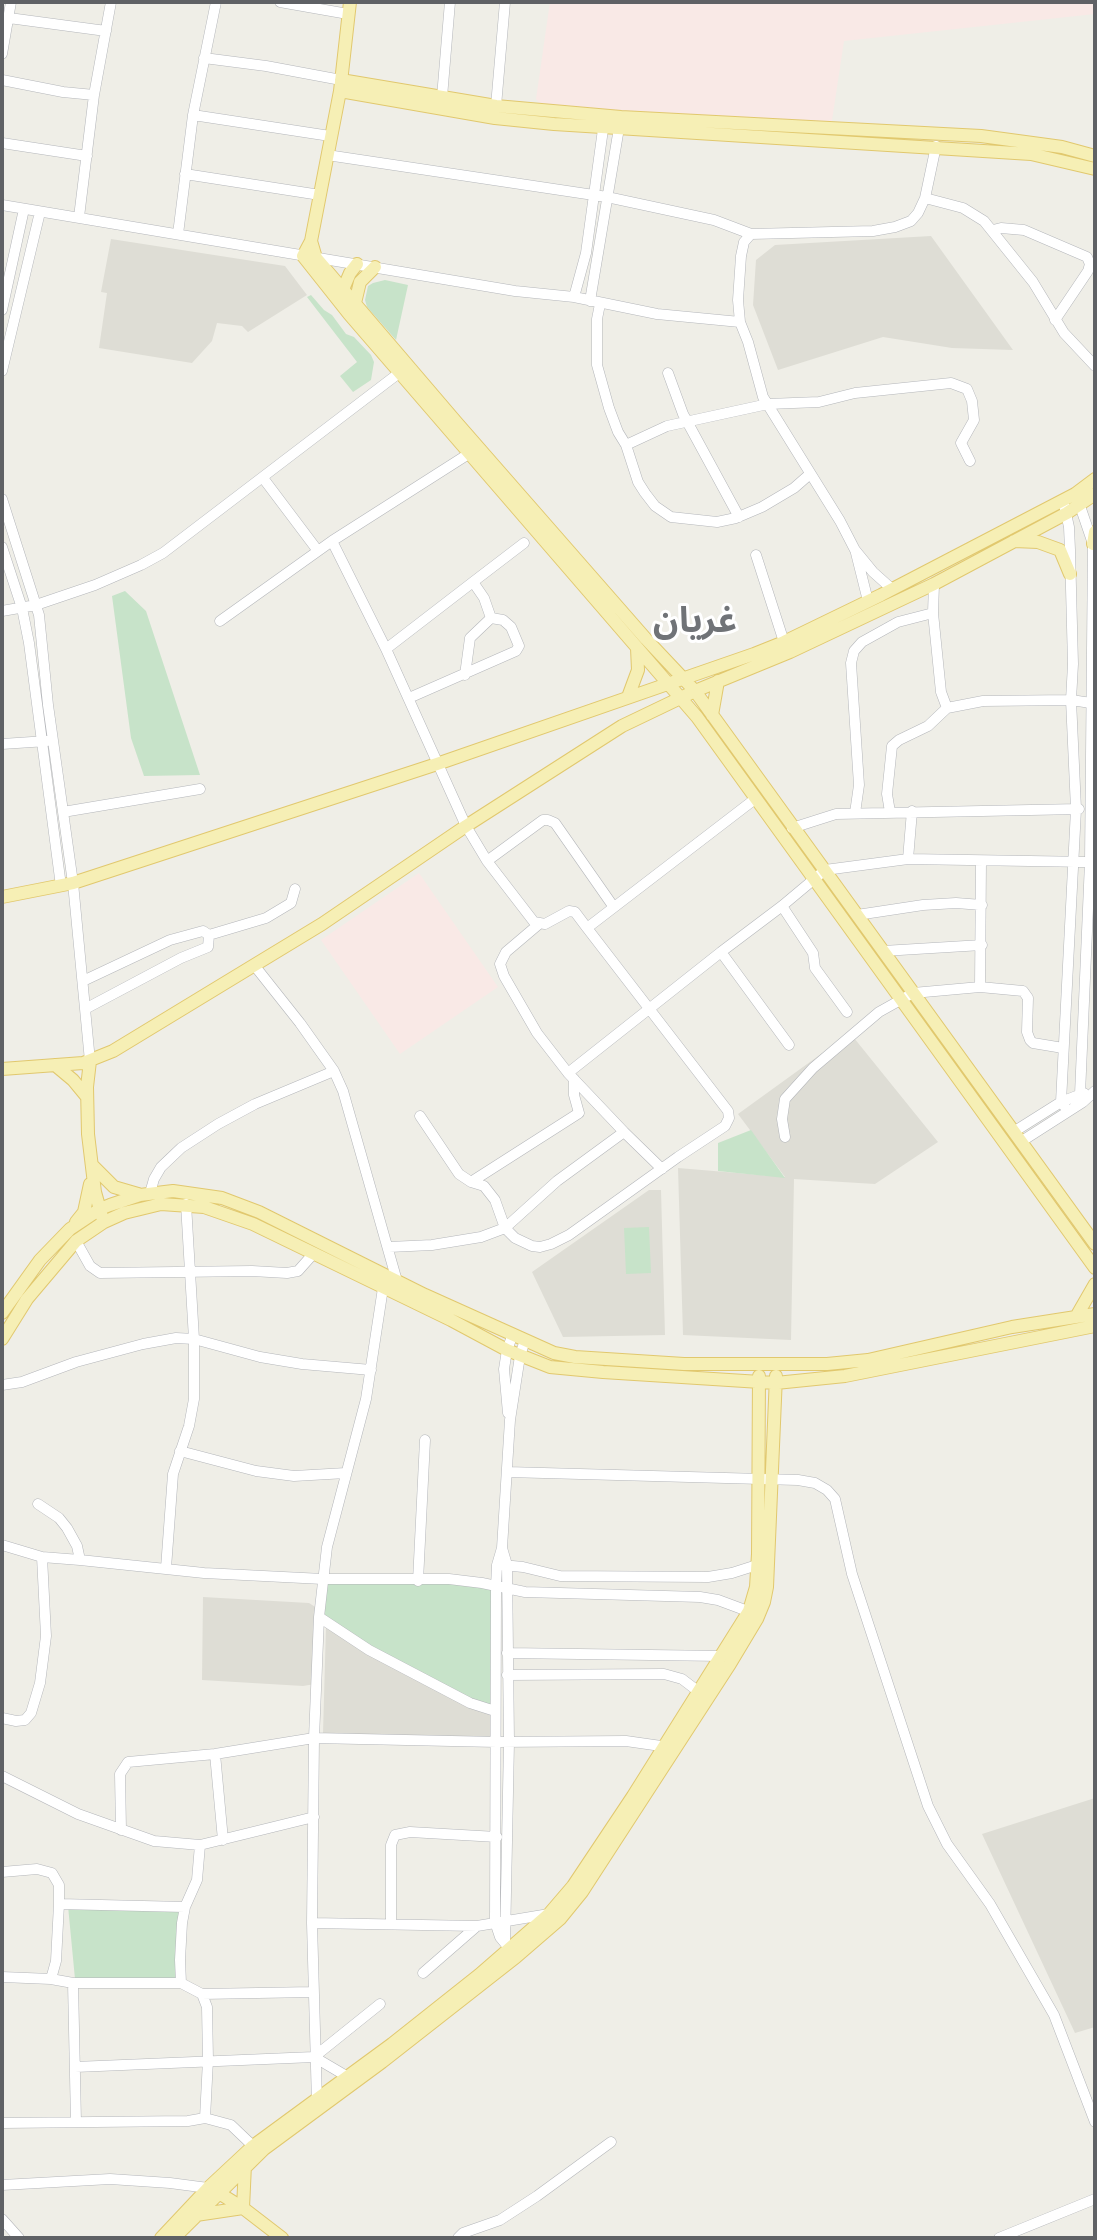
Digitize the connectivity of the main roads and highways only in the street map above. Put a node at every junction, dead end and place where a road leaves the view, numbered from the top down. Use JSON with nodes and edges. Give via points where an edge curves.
{"nodes":[{"id":1,"x":349,"y":8,"type":"edge"},
{"id":2,"x":340,"y":85,"type":"junction"},
{"id":3,"x":604,"y":122,"type":"junction"},
{"id":4,"x":847,"y":136,"type":"junction"},
{"id":5,"x":1095,"y":156,"type":"edge"},
{"id":6,"x":1095,"y":169,"type":"edge"},
{"id":7,"x":357,"y":264,"type":"road end"},
{"id":8,"x":375,"y":267,"type":"road end"},
{"id":9,"x":341,"y":295,"type":"junction"},
{"id":10,"x":355,"y":303,"type":"junction"},
{"id":11,"x":405,"y":369,"type":"junction"},
{"id":12,"x":1095,"y":479,"type":"edge"},
{"id":13,"x":1095,"y":494,"type":"edge"},
{"id":14,"x":1073,"y":499,"type":"junction"},
{"id":15,"x":1013,"y":541,"type":"junction"},
{"id":16,"x":1070,"y":574,"type":"road end"},
{"id":17,"x":637,"y":648,"type":"junction"},
{"id":18,"x":684,"y":679,"type":"junction"},
{"id":19,"x":719,"y":681,"type":"junction"},
{"id":20,"x":668,"y":684,"type":"junction"},
{"id":21,"x":695,"y":691,"type":"junction"},
{"id":22,"x":628,"y":697,"type":"junction"},
{"id":23,"x":680,"y":698,"type":"junction"},
{"id":24,"x":612,"y":703,"type":"junction"},
{"id":25,"x":712,"y":715,"type":"junction"},
{"id":26,"x":622,"y":726,"type":"junction"},
{"id":27,"x":784,"y":823,"type":"junction"},
{"id":28,"x":2,"y":897,"type":"edge"},
{"id":29,"x":908,"y":997,"type":"junction"},
{"id":30,"x":90,"y":1061,"type":"junction"},
{"id":31,"x":55,"y":1065,"type":"junction"},
{"id":32,"x":2,"y":1069,"type":"edge"},
{"id":33,"x":87,"y":1097,"type":"junction"},
{"id":34,"x":93,"y":1168,"type":"junction"},
{"id":35,"x":145,"y":1194,"type":"junction"},
{"id":36,"x":107,"y":1213,"type":"junction"},
{"id":37,"x":73,"y":1235,"type":"junction"},
{"id":38,"x":1095,"y":1244,"type":"edge"},
{"id":39,"x":1095,"y":1268,"type":"edge"},
{"id":40,"x":1095,"y":1284,"type":"edge"},
{"id":41,"x":2,"y":1313,"type":"edge"},
{"id":42,"x":1095,"y":1314,"type":"edge"},
{"id":43,"x":1079,"y":1323,"type":"junction"},
{"id":44,"x":1095,"y":1326,"type":"edge"},
{"id":45,"x":1095,"y":1331,"type":"edge"},
{"id":46,"x":2,"y":1339,"type":"edge"},
{"id":47,"x":932,"y":1351,"type":"junction"},
{"id":48,"x":759,"y":1365,"type":"junction"},
{"id":49,"x":775,"y":1365,"type":"junction"},
{"id":50,"x":759,"y":1382,"type":"junction"},
{"id":51,"x":776,"y":1383,"type":"junction"},
{"id":52,"x":765,"y":1480,"type":"junction"},
{"id":53,"x":754,"y":1613,"type":"junction"},
{"id":54,"x":703,"y":1695,"type":"junction"},
{"id":55,"x":670,"y":1747,"type":"junction"},
{"id":56,"x":510,"y":1949,"type":"junction"},
{"id":57,"x":317,"y":2104,"type":"junction"},
{"id":58,"x":245,"y":2165,"type":"junction"},
{"id":59,"x":213,"y":2190,"type":"junction"},
{"id":60,"x":243,"y":2208,"type":"junction"},
{"id":61,"x":196,"y":2216,"type":"junction"},
{"id":62,"x":161,"y":2238,"type":"edge"},
{"id":63,"x":174,"y":2238,"type":"edge"},
{"id":64,"x":282,"y":2238,"type":"edge"}],
"edges":[{"from":1,"to":2,"type":"main road"},
{"from":2,"to":3,"type":"main road"},
{"from":2,"to":3,"type":"main road","via":[[495,118]]},
{"from":2,"to":9,"type":"main road","via":[[310,257]]},
{"from":3,"to":4,"type":"main road"},
{"from":4,"to":5,"type":"main road","via":[[1004,138]]},
{"from":4,"to":6,"type":"main road","via":[[1031,154]]},
{"from":7,"to":9,"type":"main road"},
{"from":8,"to":10,"type":"main road","via":[[360,282]]},
{"from":9,"to":10,"type":"main road"},
{"from":9,"to":11,"type":"main road"},
{"from":10,"to":11,"type":"main road"},
{"from":11,"to":17,"type":"main road","via":[[470,453]]},
{"from":11,"to":18,"type":"main road"},
{"from":12,"to":14,"type":"main road"},
{"from":13,"to":14,"type":"main road"},
{"from":14,"to":15,"type":"main road","via":[[1067,513]]},
{"from":14,"to":18,"type":"main road","via":[[784,642]]},
{"from":15,"to":16,"type":"main road","via":[[1038,542],[1059,550]]},
{"from":15,"to":19,"type":"main road","via":[[790,652]]},
{"from":17,"to":20,"type":"main road"},
{"from":17,"to":22,"type":"main road","via":[[638,670]]},
{"from":18,"to":20,"type":"main road"},
{"from":18,"to":21,"type":"main road"},
{"from":19,"to":21,"type":"main road"},
{"from":19,"to":25,"type":"main road"},
{"from":20,"to":22,"type":"main road"},
{"from":20,"to":23,"type":"main road"},
{"from":21,"to":23,"type":"main road"},
{"from":21,"to":25,"type":"main road"},
{"from":22,"to":24,"type":"main road"},
{"from":23,"to":26,"type":"main road"},
{"from":23,"to":27,"type":"main road","via":[[755,799]]},
{"from":24,"to":26,"type":"main road"},
{"from":24,"to":28,"type":"main road","via":[[67,885]]},
{"from":25,"to":27,"type":"main road"},
{"from":26,"to":30,"type":"main road","via":[[332,917],[142,1035]]},
{"from":27,"to":29,"type":"main road","via":[[815,879]]},
{"from":27,"to":29,"type":"main road","via":[[884,951]]},
{"from":29,"to":38,"type":"main road","via":[[1018,1136]]},
{"from":29,"to":39,"type":"main road"},
{"from":30,"to":31,"type":"main road"},
{"from":30,"to":33,"type":"main road"},
{"from":31,"to":32,"type":"main road"},
{"from":31,"to":33,"type":"main road"},
{"from":33,"to":34,"type":"main road"},
{"from":34,"to":35,"type":"main road","via":[[114,1187]]},
{"from":34,"to":36,"type":"main road","via":[[95,1192]]},
{"from":34,"to":37,"type":"main road","via":[[84,1212]]},
{"from":35,"to":36,"type":"main road"},
{"from":35,"to":48,"type":"main road","via":[[184,1192],[222,1198],[259,1212],[554,1353]]},
{"from":36,"to":37,"type":"main road"},
{"from":36,"to":50,"type":"main road","via":[[161,1204],[222,1212],[550,1367]]},
{"from":37,"to":41,"type":"main road","via":[[40,1260]]},
{"from":37,"to":46,"type":"main road"},
{"from":40,"to":43,"type":"main road"},
{"from":42,"to":43,"type":"main road"},
{"from":43,"to":44,"type":"main road"},
{"from":43,"to":45,"type":"main road"},
{"from":43,"to":47,"type":"main road"},
{"from":47,"to":49,"type":"main road","via":[[827,1364]]},
{"from":47,"to":51,"type":"main road","via":[[845,1376]]},
{"from":48,"to":49,"type":"main road"},
{"from":48,"to":50,"type":"main road"},
{"from":49,"to":51,"type":"main road"},
{"from":50,"to":51,"type":"main road"},
{"from":50,"to":52,"type":"main road"},
{"from":51,"to":52,"type":"main road"},
{"from":52,"to":53,"type":"main road"},
{"from":52,"to":53,"type":"main road","via":[[767,1587]]},
{"from":53,"to":54,"type":"main road"},
{"from":53,"to":54,"type":"main road","via":[[722,1656]]},
{"from":54,"to":55,"type":"main road"},
{"from":55,"to":56,"type":"main road","via":[[573,1886]]},
{"from":55,"to":56,"type":"main road","via":[[582,1892],[560,1919]]},
{"from":56,"to":57,"type":"main road"},
{"from":56,"to":57,"type":"main road"},
{"from":57,"to":58,"type":"main road"},
{"from":57,"to":59,"type":"main road","via":[[288,2118],[253,2146]]},
{"from":58,"to":59,"type":"main road"},
{"from":58,"to":60,"type":"main road"},
{"from":59,"to":60,"type":"main road"},
{"from":59,"to":61,"type":"main road"},
{"from":59,"to":62,"type":"main road"},
{"from":60,"to":61,"type":"main road"},
{"from":60,"to":64,"type":"main road"},
{"from":61,"to":63,"type":"main road"}]}
